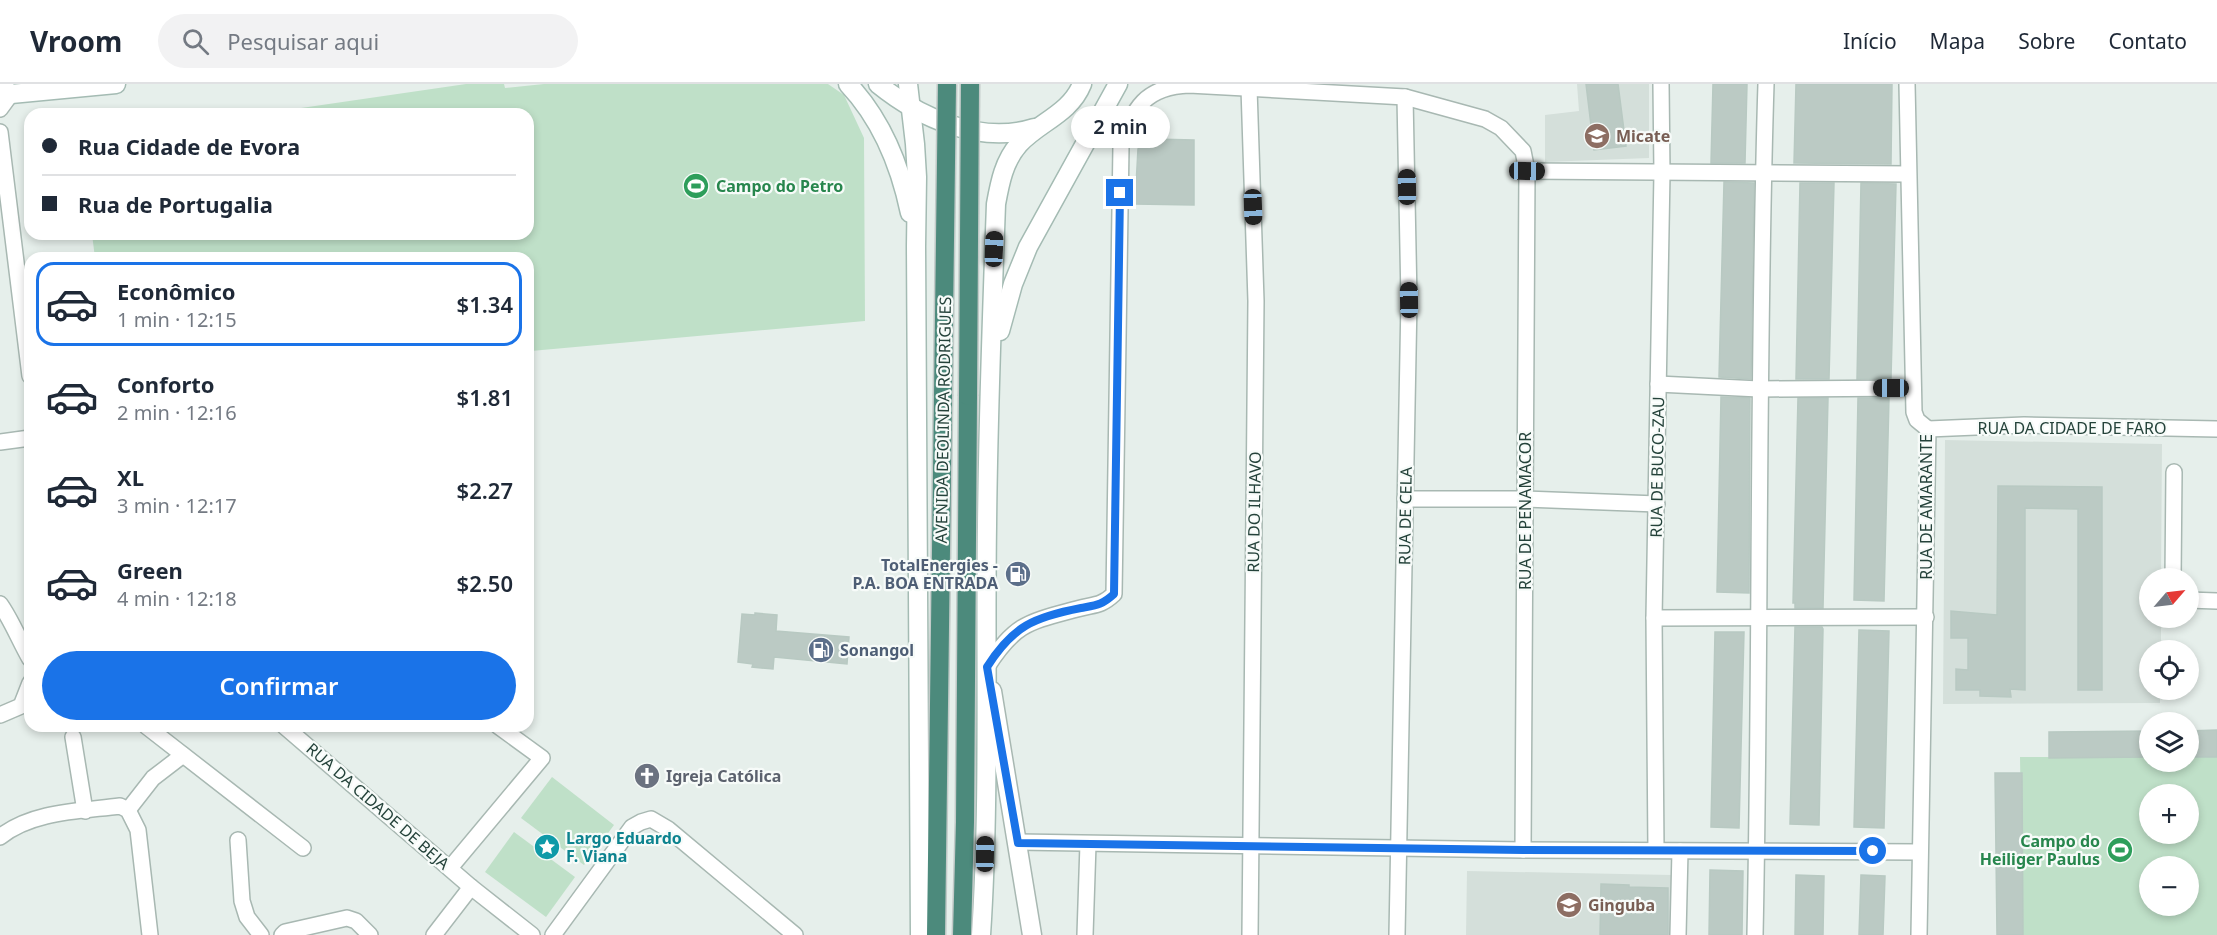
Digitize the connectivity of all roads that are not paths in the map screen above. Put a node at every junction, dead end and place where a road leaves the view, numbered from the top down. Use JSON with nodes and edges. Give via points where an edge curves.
{"nodes":[{"id":1,"x":116,"y":84,"type":"edge"},
{"id":2,"x":848,"y":84,"type":"edge"},
{"id":3,"x":878,"y":84,"type":"edge"},
{"id":4,"x":908,"y":84,"type":"edge"},
{"id":5,"x":947,"y":84,"type":"edge"},
{"id":6,"x":970,"y":84,"type":"edge"},
{"id":7,"x":1118,"y":84,"type":"edge"},
{"id":8,"x":1661,"y":84,"type":"edge"},
{"id":9,"x":1766,"y":84,"type":"edge"},
{"id":10,"x":1907,"y":84,"type":"edge"},
{"id":11,"x":1082,"y":86,"type":"edge"},
{"id":12,"x":1249,"y":88,"type":"junction"},
{"id":13,"x":4,"y":92,"type":"edge"},
{"id":14,"x":1405,"y":97,"type":"junction"},
{"id":15,"x":909,"y":104,"type":"junction"},
{"id":16,"x":0,"y":109,"type":"edge"},
{"id":17,"x":1041,"y":126,"type":"junction"},
{"id":18,"x":0,"y":132,"type":"edge"},
{"id":19,"x":1527,"y":171,"type":"junction"},
{"id":20,"x":1662,"y":173,"type":"junction"},
{"id":21,"x":1764,"y":173,"type":"junction"},
{"id":22,"x":1908,"y":174,"type":"junction"},
{"id":23,"x":916,"y":246,"type":"junction"},
{"id":24,"x":24,"y":327,"type":"edge"},
{"id":25,"x":1658,"y":384,"type":"junction"},
{"id":26,"x":1913,"y":388,"type":"junction"},
{"id":27,"x":1759,"y":389,"type":"junction"},
{"id":28,"x":990,"y":401,"type":"junction"},
{"id":29,"x":1928,"y":429,"type":"junction"},
{"id":30,"x":2217,"y":429,"type":"edge"},
{"id":31,"x":24,"y":439,"type":"edge"},
{"id":32,"x":0,"y":442,"type":"edge"},
{"id":33,"x":2174,"y":472,"type":"dead end"},
{"id":34,"x":1405,"y":499,"type":"junction"},
{"id":35,"x":1525,"y":499,"type":"junction"},
{"id":36,"x":1657,"y":504,"type":"junction"},
{"id":37,"x":2174,"y":568,"type":"edge"},
{"id":38,"x":2199,"y":600,"type":"edge"},
{"id":39,"x":2217,"y":601,"type":"edge"},
{"id":40,"x":3,"y":611,"type":"edge"},
{"id":41,"x":1759,"y":616,"type":"junction"},
{"id":42,"x":1926,"y":617,"type":"junction"},
{"id":43,"x":1654,"y":618,"type":"junction"},
{"id":44,"x":24,"y":648,"type":"edge"},
{"id":45,"x":987,"y":667,"type":"junction"},
{"id":46,"x":24,"y":698,"type":"edge"},
{"id":47,"x":0,"y":715,"type":"edge"},
{"id":48,"x":154,"y":732,"type":"edge"},
{"id":49,"x":291,"y":732,"type":"edge"},
{"id":50,"x":506,"y":732,"type":"edge"},
{"id":51,"x":73,"y":737,"type":"dead end"},
{"id":52,"x":183,"y":755,"type":"junction"},
{"id":53,"x":128,"y":810,"type":"junction"},
{"id":54,"x":85,"y":811,"type":"junction"},
{"id":55,"x":0,"y":837,"type":"edge"},
{"id":56,"x":238,"y":840,"type":"dead end"},
{"id":57,"x":1018,"y":843,"type":"junction"},
{"id":58,"x":1088,"y":844,"type":"junction"},
{"id":59,"x":1251,"y":847,"type":"junction"},
{"id":60,"x":303,"y":848,"type":"dead end"},
{"id":61,"x":1398,"y":849,"type":"junction"},
{"id":62,"x":1523,"y":850,"type":"junction"},
{"id":63,"x":1656,"y":850,"type":"junction"},
{"id":64,"x":1757,"y":850,"type":"junction"},
{"id":65,"x":1680,"y":851,"type":"junction"},
{"id":66,"x":1919,"y":852,"type":"junction"},
{"id":67,"x":450,"y":868,"type":"junction"},
{"id":68,"x":471,"y":887,"type":"junction"},
{"id":69,"x":150,"y":935,"type":"edge"},
{"id":70,"x":261,"y":935,"type":"edge"},
{"id":71,"x":282,"y":935,"type":"edge"},
{"id":72,"x":370,"y":935,"type":"edge"},
{"id":73,"x":434,"y":935,"type":"edge"},
{"id":74,"x":532,"y":935,"type":"edge"},
{"id":75,"x":553,"y":935,"type":"edge"},
{"id":76,"x":795,"y":935,"type":"edge"},
{"id":77,"x":920,"y":935,"type":"edge"},
{"id":78,"x":936,"y":935,"type":"edge"},
{"id":79,"x":962,"y":935,"type":"edge"},
{"id":80,"x":981,"y":935,"type":"edge"},
{"id":81,"x":1032,"y":935,"type":"edge"},
{"id":82,"x":1085,"y":935,"type":"edge"},
{"id":83,"x":1250,"y":935,"type":"edge"},
{"id":84,"x":1397,"y":935,"type":"edge"},
{"id":85,"x":1678,"y":935,"type":"edge"},
{"id":86,"x":1755,"y":935,"type":"edge"},
{"id":87,"x":1918,"y":935,"type":"edge"}],
"edges":[{"from":1,"to":13,"type":"main road"},
{"from":2,"to":23,"type":"main road","via":[[877,121],[892,152]]},
{"from":3,"to":15,"type":"main road"},
{"from":4,"to":15,"type":"main road"},
{"from":5,"to":78,"type":"highway","name":"AVENIDA DEOLINDA RODRIGUES","bridge":true},
{"from":6,"to":79,"type":"highway","name":"AVENIDA DEOLINDA RODRIGUES","bridge":true},
{"from":7,"to":28,"type":"main road","via":[[1046,211],[1013,284],[1001,322]]},
{"from":8,"to":20,"type":"street","name":"RUA DE BUCO-ZAU"},
{"from":9,"to":21,"type":"street"},
{"from":10,"to":22,"type":"street","name":"RUA DE AMARANTE"},
{"from":11,"to":17,"type":"main road","via":[[1069,105]]},
{"from":12,"to":14,"type":"street"},
{"from":12,"to":45,"type":"street","via":[[1172,86],[1150,95],[1131,116],[1121,146],[1114,594],[1104,603],[1031,621],[1000,646]]},
{"from":12,"to":59,"type":"street","name":"RUA DO ILHAVO","via":[[1257,302]]},
{"from":13,"to":16,"type":"street"},
{"from":14,"to":19,"type":"street","via":[[1485,119],[1501,128],[1523,151]]},
{"from":14,"to":34,"type":"street","name":"RUA DE CELA","via":[[1409,300]]},
{"from":15,"to":17,"type":"main road","via":[[925,115],[980,131],[1019,133]]},
{"from":15,"to":23,"type":"main road","via":[[917,177]]},
{"from":17,"to":28,"type":"main road","via":[[1019,145],[1002,174],[996,204]]},
{"from":18,"to":24,"type":"street"},
{"from":19,"to":20,"type":"street"},
{"from":19,"to":35,"type":"street","name":"RUA DE PENAMACOR"},
{"from":20,"to":21,"type":"street"},
{"from":20,"to":25,"type":"street","name":"RUA DE BUCO-ZAU"},
{"from":21,"to":22,"type":"street"},
{"from":21,"to":27,"type":"street"},
{"from":22,"to":26,"type":"street","name":"RUA DE AMARANTE"},
{"from":23,"to":77,"type":"main road"},
{"from":25,"to":27,"type":"street"},
{"from":25,"to":36,"type":"street","name":"RUA DE BUCO-ZAU"},
{"from":26,"to":27,"type":"street"},
{"from":26,"to":29,"type":"street","name":"RUA DE AMARANTE","via":[[1914,412]]},
{"from":27,"to":41,"type":"street"},
{"from":28,"to":45,"type":"main road"},
{"from":29,"to":30,"type":"street","name":"RUA DA CIDADE DE FARO","via":[[2024,425]]},
{"from":29,"to":42,"type":"street","name":"RUA DE AMARANTE"},
{"from":31,"to":32,"type":"street"},
{"from":33,"to":37,"type":"street"},
{"from":34,"to":35,"type":"street"},
{"from":34,"to":61,"type":"street","name":"RUA DE CELA"},
{"from":35,"to":36,"type":"street"},
{"from":35,"to":62,"type":"street","name":"RUA DE PENAMACOR"},
{"from":36,"to":43,"type":"street","name":"RUA DE BUCO-ZAU"},
{"from":38,"to":39,"type":"street"},
{"from":40,"to":44,"type":"street"},
{"from":41,"to":42,"type":"street"},
{"from":41,"to":43,"type":"street"},
{"from":41,"to":64,"type":"street"},
{"from":42,"to":66,"type":"street","name":"RUA DE AMARANTE"},
{"from":43,"to":63,"type":"street","name":"RUA DE BUCO-ZAU"},
{"from":45,"to":57,"type":"main road"},
{"from":45,"to":80,"type":"main road"},
{"from":46,"to":47,"type":"street","via":[[21,706]]},
{"from":48,"to":52,"type":"street"},
{"from":49,"to":67,"type":"street","name":"RUA DA CIDADE DE BEJA"},
{"from":50,"to":67,"type":"street","via":[[542,758]]},
{"from":51,"to":54,"type":"street"},
{"from":52,"to":53,"type":"street","via":[[153,778]]},
{"from":52,"to":60,"type":"street"},
{"from":53,"to":54,"type":"street","via":[[120,806]]},
{"from":53,"to":69,"type":"street","via":[[138,830]]},
{"from":54,"to":55,"type":"street","via":[[33,821]]},
{"from":56,"to":70,"type":"street","via":[[242,901],[247,917]]},
{"from":57,"to":58,"type":"street"},
{"from":57,"to":81,"type":"main road"},
{"from":58,"to":59,"type":"street"},
{"from":58,"to":82,"type":"street"},
{"from":59,"to":61,"type":"street"},
{"from":59,"to":83,"type":"street","name":"RUA DO ILHAVO"},
{"from":61,"to":62,"type":"street"},
{"from":61,"to":84,"type":"street","name":"RUA DE CELA"},
{"from":62,"to":63,"type":"street"},
{"from":63,"to":65,"type":"street"},
{"from":64,"to":65,"type":"street"},
{"from":64,"to":66,"type":"street"},
{"from":64,"to":86,"type":"street"},
{"from":65,"to":85,"type":"street"},
{"from":66,"to":87,"type":"street","name":"RUA DE AMARANTE"},
{"from":67,"to":68,"type":"street","name":"RUA DA CIDADE DE BEJA"},
{"from":68,"to":73,"type":"street"},
{"from":68,"to":74,"type":"street","name":"RUA DA CIDADE DE BEJA"},
{"from":71,"to":72,"type":"street","via":[[347,918]]},
{"from":75,"to":76,"type":"street","via":[[632,827],[651,819]]}]}
